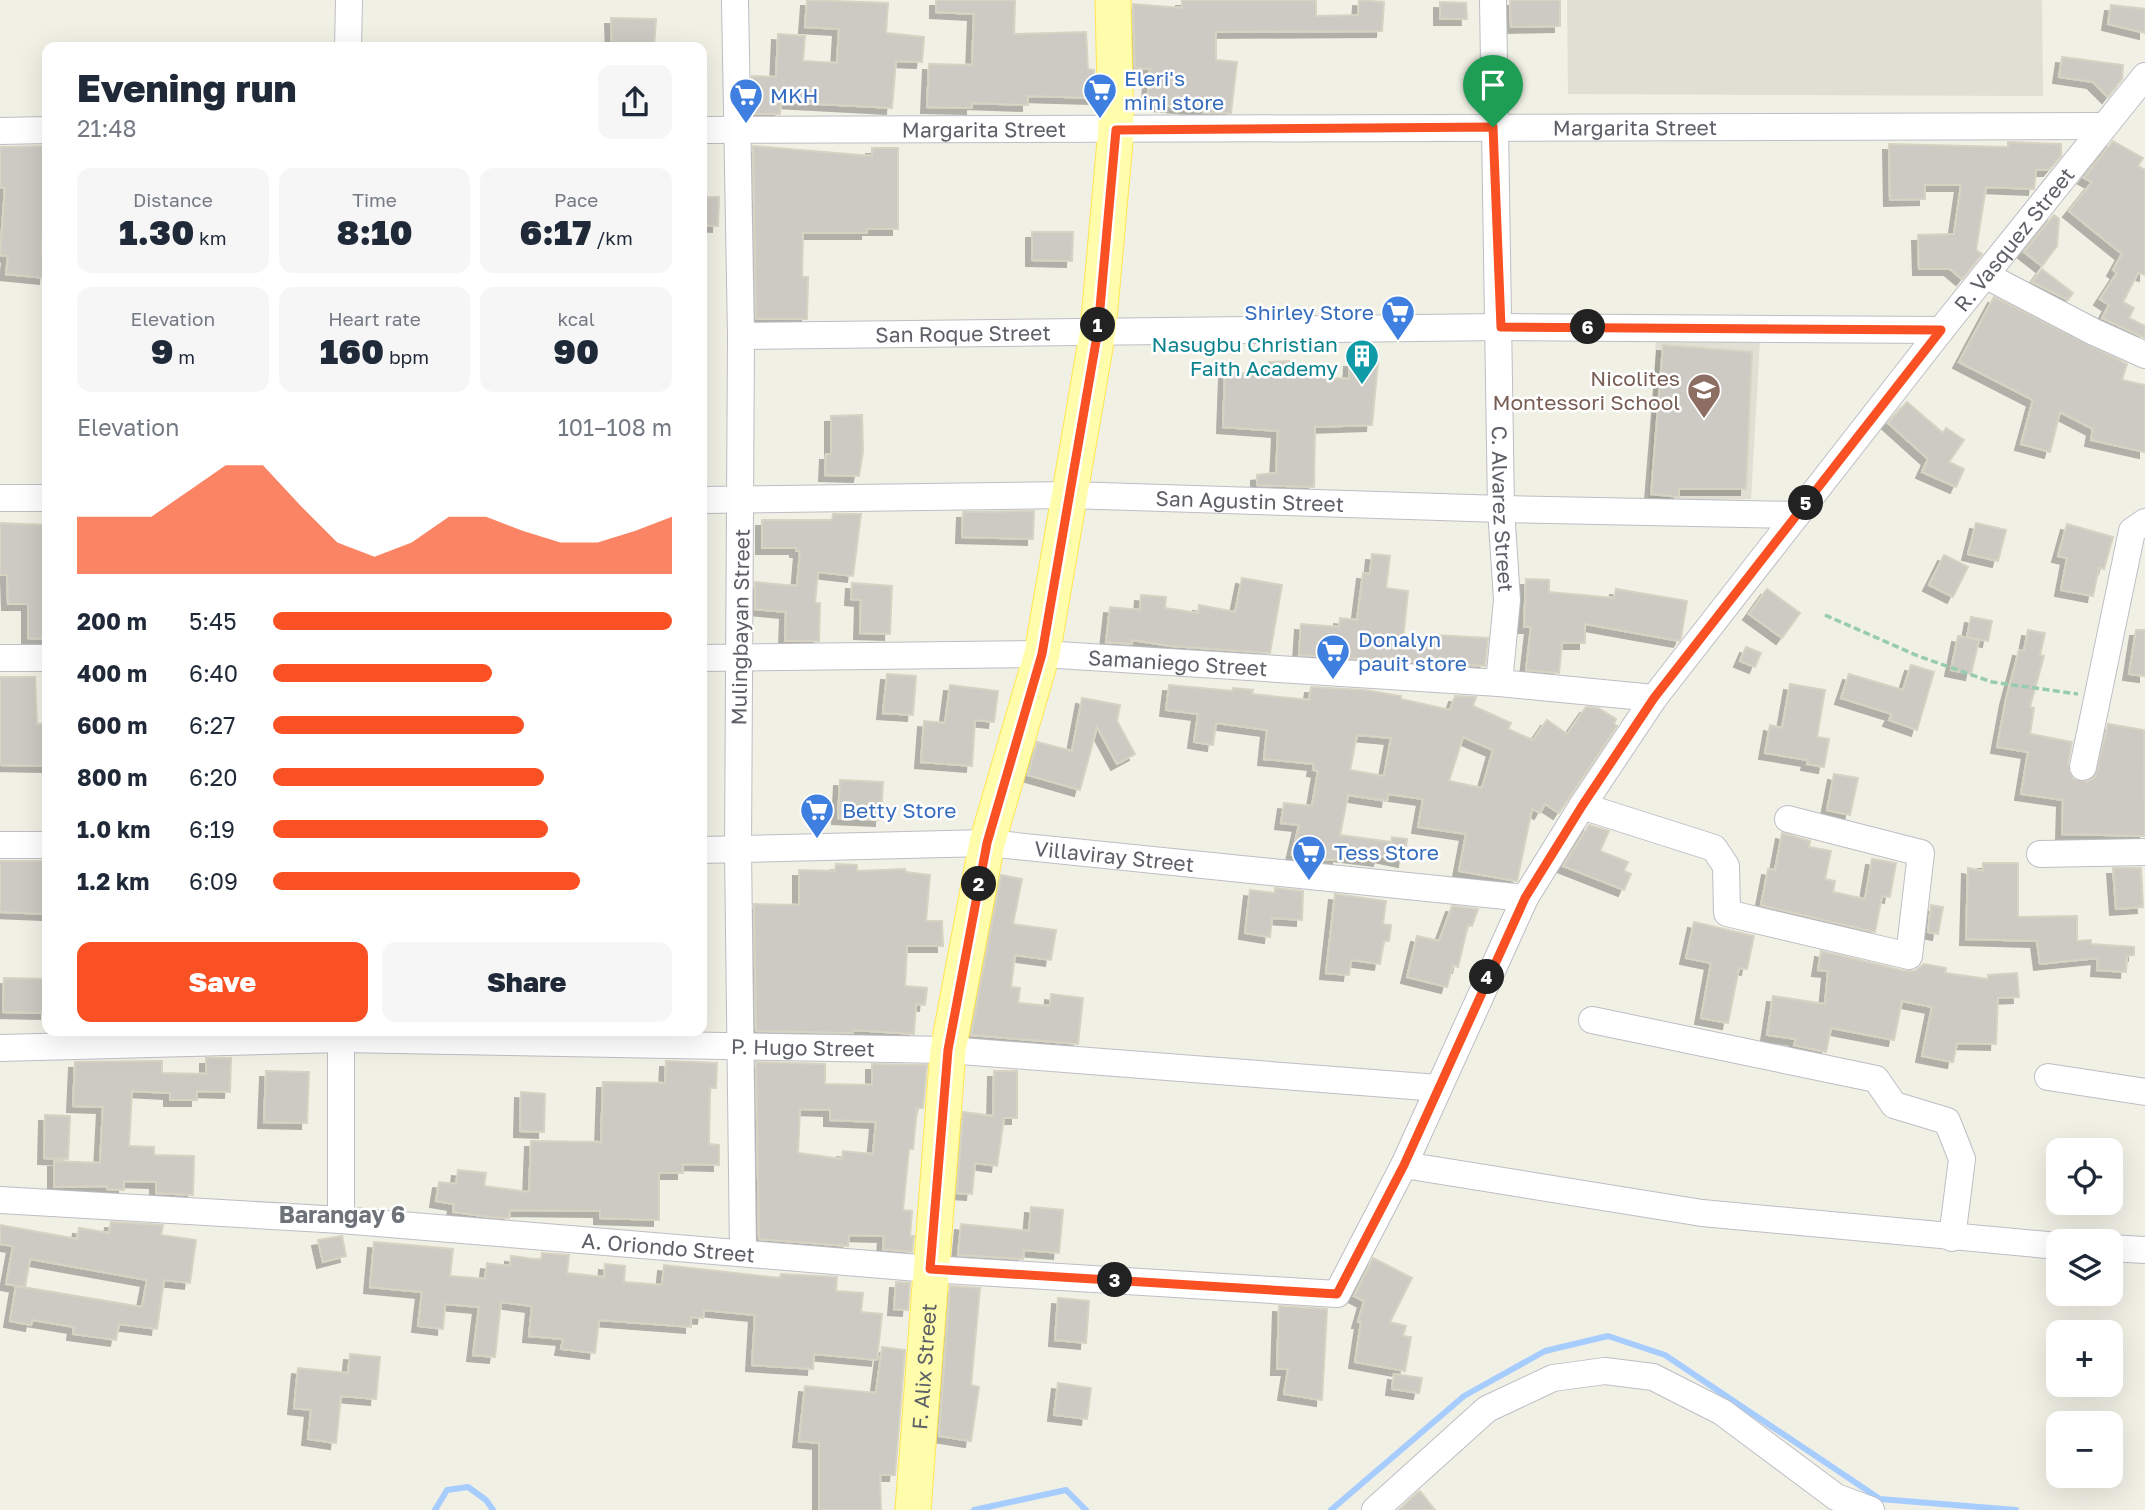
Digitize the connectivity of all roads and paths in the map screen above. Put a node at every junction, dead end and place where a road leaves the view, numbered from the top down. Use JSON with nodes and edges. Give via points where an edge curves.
{"nodes":[{"id":1,"x":349,"y":0,"type":"edge"},
{"id":2,"x":735,"y":0,"type":"edge"},
{"id":3,"x":1113,"y":0,"type":"edge"},
{"id":4,"x":1493,"y":0,"type":"edge"},
{"id":5,"x":348,"y":42,"type":"edge"},
{"id":6,"x":2145,"y":76,"type":"edge"},
{"id":7,"x":2104,"y":125,"type":"junction"},
{"id":8,"x":1493,"y":127,"type":"junction"},
{"id":9,"x":42,"y":130,"type":"edge"},
{"id":10,"x":707,"y":130,"type":"edge"},
{"id":11,"x":736,"y":130,"type":"junction"},
{"id":12,"x":1116,"y":130,"type":"junction"},
{"id":13,"x":0,"y":131,"type":"edge"},
{"id":14,"x":1985,"y":275,"type":"junction"},
{"id":15,"x":1501,"y":327,"type":"junction"},
{"id":16,"x":1098,"y":330,"type":"junction"},
{"id":17,"x":1941,"y":330,"type":"junction"},
{"id":18,"x":741,"y":335,"type":"junction"},
{"id":19,"x":2145,"y":355,"type":"edge"},
{"id":20,"x":1069,"y":495,"type":"junction"},
{"id":21,"x":0,"y":498,"type":"edge"},
{"id":22,"x":42,"y":498,"type":"edge"},
{"id":23,"x":707,"y":500,"type":"edge"},
{"id":24,"x":741,"y":500,"type":"junction"},
{"id":25,"x":1501,"y":509,"type":"junction"},
{"id":26,"x":1797,"y":515,"type":"junction"},
{"id":27,"x":2145,"y":522,"type":"edge"},
{"id":28,"x":1825,"y":615,"type":"dead end"},
{"id":29,"x":1042,"y":654,"type":"junction"},
{"id":30,"x":42,"y":658,"type":"edge"},
{"id":31,"x":707,"y":658,"type":"edge"},
{"id":32,"x":740,"y":658,"type":"junction"},
{"id":33,"x":0,"y":659,"type":"edge"},
{"id":34,"x":1499,"y":682,"type":"junction"},
{"id":35,"x":2097,"y":697,"type":"junction"},
{"id":36,"x":1654,"y":698,"type":"junction"},
{"id":37,"x":2083,"y":767,"type":"dead end"},
{"id":38,"x":1582,"y":806,"type":"junction"},
{"id":39,"x":1788,"y":819,"type":"dead end"},
{"id":40,"x":987,"y":843,"type":"junction"},
{"id":41,"x":0,"y":845,"type":"edge"},
{"id":42,"x":42,"y":845,"type":"edge"},
{"id":43,"x":707,"y":850,"type":"edge"},
{"id":44,"x":738,"y":850,"type":"junction"},
{"id":45,"x":2145,"y":852,"type":"edge"},
{"id":46,"x":2040,"y":854,"type":"dead end"},
{"id":47,"x":1525,"y":898,"type":"junction"},
{"id":48,"x":1592,"y":1020,"type":"dead end"},
{"id":49,"x":315,"y":1036,"type":"edge"},
{"id":50,"x":341,"y":1036,"type":"edge"},
{"id":51,"x":374,"y":1036,"type":"edge"},
{"id":52,"x":740,"y":1047,"type":"junction"},
{"id":53,"x":0,"y":1048,"type":"edge"},
{"id":54,"x":948,"y":1050,"type":"junction"},
{"id":55,"x":2048,"y":1077,"type":"dead end"},
{"id":56,"x":1438,"y":1088,"type":"junction"},
{"id":57,"x":2145,"y":1092,"type":"edge"},
{"id":58,"x":1404,"y":1165,"type":"junction"},
{"id":59,"x":0,"y":1200,"type":"edge"},
{"id":60,"x":341,"y":1220,"type":"junction"},
{"id":61,"x":1952,"y":1238,"type":"junction"},
{"id":62,"x":2046,"y":1245,"type":"edge"},
{"id":63,"x":2123,"y":1249,"type":"edge"},
{"id":64,"x":2145,"y":1250,"type":"edge"},
{"id":65,"x":743,"y":1253,"type":"junction"},
{"id":66,"x":930,"y":1269,"type":"junction"},
{"id":67,"x":1337,"y":1294,"type":"joint"},
{"id":68,"x":914,"y":1501,"type":"edge"},
{"id":69,"x":1375,"y":1510,"type":"edge"},
{"id":70,"x":1871,"y":1510,"type":"edge"}],
"edges":[{"from":1,"to":5,"type":"street"},
{"from":2,"to":11,"type":"street","name":"Mulingbayan Street"},
{"from":3,"to":12,"type":"main road","name":"F. Alix Street"},
{"from":4,"to":8,"type":"street","name":"C. Alvarez Street"},
{"from":6,"to":7,"type":"street","name":"R. Vasquez Street"},
{"from":7,"to":8,"type":"street","name":"Margarita Street"},
{"from":7,"to":14,"type":"street","name":"R. Vasquez Street"},
{"from":8,"to":12,"type":"street","name":"Margarita Street"},
{"from":8,"to":15,"type":"street","name":"C. Alvarez Street"},
{"from":9,"to":13,"type":"street"},
{"from":10,"to":11,"type":"street","name":"Margarita Street"},
{"from":11,"to":12,"type":"street","name":"Margarita Street"},
{"from":11,"to":18,"type":"street","name":"Mulingbayan Street"},
{"from":12,"to":16,"type":"main road","name":"F. Alix Street"},
{"from":14,"to":17,"type":"street","name":"R. Vasquez Street"},
{"from":14,"to":19,"type":"street"},
{"from":15,"to":16,"type":"street","name":"San Roque Street"},
{"from":15,"to":17,"type":"street","name":"San Roque Street"},
{"from":15,"to":25,"type":"street","name":"C. Alvarez Street"},
{"from":16,"to":18,"type":"street","name":"San Roque Street"},
{"from":16,"to":20,"type":"main road","name":"F. Alix Street"},
{"from":17,"to":26,"type":"street","name":"R. Vasquez Street"},
{"from":18,"to":24,"type":"street","name":"Mulingbayan Street"},
{"from":20,"to":24,"type":"street","name":"San Agustin Street"},
{"from":20,"to":25,"type":"street","name":"San Agustin Street"},
{"from":20,"to":29,"type":"main road","name":"F. Alix Street"},
{"from":21,"to":22,"type":"street"},
{"from":23,"to":24,"type":"street","name":"San Agustin Street"},
{"from":24,"to":32,"type":"street","name":"Mulingbayan Street"},
{"from":25,"to":26,"type":"street","name":"San Agustin Street"},
{"from":25,"to":34,"type":"street","name":"C. Alvarez Street","via":[[1507,600]]},
{"from":26,"to":36,"type":"street","name":"R. Vasquez Street"},
{"from":27,"to":35,"type":"street","via":[[2132,531]]},
{"from":28,"to":35,"type":"path","via":[[1992,682]]},
{"from":29,"to":32,"type":"street","name":"Samaniego Street"},
{"from":29,"to":34,"type":"street","name":"Samaniego Street"},
{"from":29,"to":40,"type":"main road","name":"F. Alix Street"},
{"from":30,"to":33,"type":"street"},
{"from":31,"to":32,"type":"street","name":"Samaniego Street"},
{"from":32,"to":44,"type":"street","name":"Mulingbayan Street"},
{"from":34,"to":36,"type":"street","name":"Samaniego Street"},
{"from":35,"to":37,"type":"street"},
{"from":36,"to":38,"type":"street","name":"R. Vasquez Street"},
{"from":38,"to":39,"type":"street","via":[[1714,848],[1726,866],[1727,913],[1909,956],[1921,853]]},
{"from":38,"to":47,"type":"street","name":"R. Vasquez Street"},
{"from":40,"to":44,"type":"street","name":"Villaviray Street"},
{"from":40,"to":47,"type":"street","name":"Villaviray Street"},
{"from":40,"to":54,"type":"main road","name":"F. Alix Street"},
{"from":41,"to":42,"type":"street"},
{"from":43,"to":44,"type":"street","name":"Villaviray Street"},
{"from":44,"to":52,"type":"street","name":"Mulingbayan Street"},
{"from":45,"to":46,"type":"street"},
{"from":47,"to":56,"type":"street","name":"R. Vasquez Street"},
{"from":48,"to":61,"type":"street","via":[[1876,1079],[1894,1105],[1947,1121],[1962,1159]]},
{"from":49,"to":53,"type":"street","name":"P. Hugo Street"},
{"from":50,"to":60,"type":"street"},
{"from":51,"to":52,"type":"street","name":"P. Hugo Street"},
{"from":52,"to":54,"type":"street","name":"P. Hugo Street"},
{"from":52,"to":65,"type":"street","name":"Mulingbayan Street"},
{"from":54,"to":56,"type":"street","name":"P. Hugo Street"},
{"from":54,"to":66,"type":"main road","name":"F. Alix Street"},
{"from":55,"to":57,"type":"street"},
{"from":56,"to":58,"type":"street","name":"R. Vasquez Street"},
{"from":58,"to":61,"type":"street","via":[[1702,1213]]},
{"from":58,"to":67,"type":"street","name":"R. Vasquez Street"},
{"from":59,"to":60,"type":"street","name":"A. Oriondo Street"},
{"from":60,"to":65,"type":"street","name":"A. Oriondo Street"},
{"from":61,"to":62,"type":"street"},
{"from":63,"to":64,"type":"street"},
{"from":65,"to":66,"type":"street","name":"A. Oriondo Street"},
{"from":66,"to":67,"type":"street","name":"A. Oriondo Street"},
{"from":66,"to":68,"type":"main road","name":"F. Alix Street"},
{"from":69,"to":70,"type":"street","via":[[1487,1409],[1553,1378],[1605,1371],[1653,1377],[1722,1412],[1836,1497]]}]}
